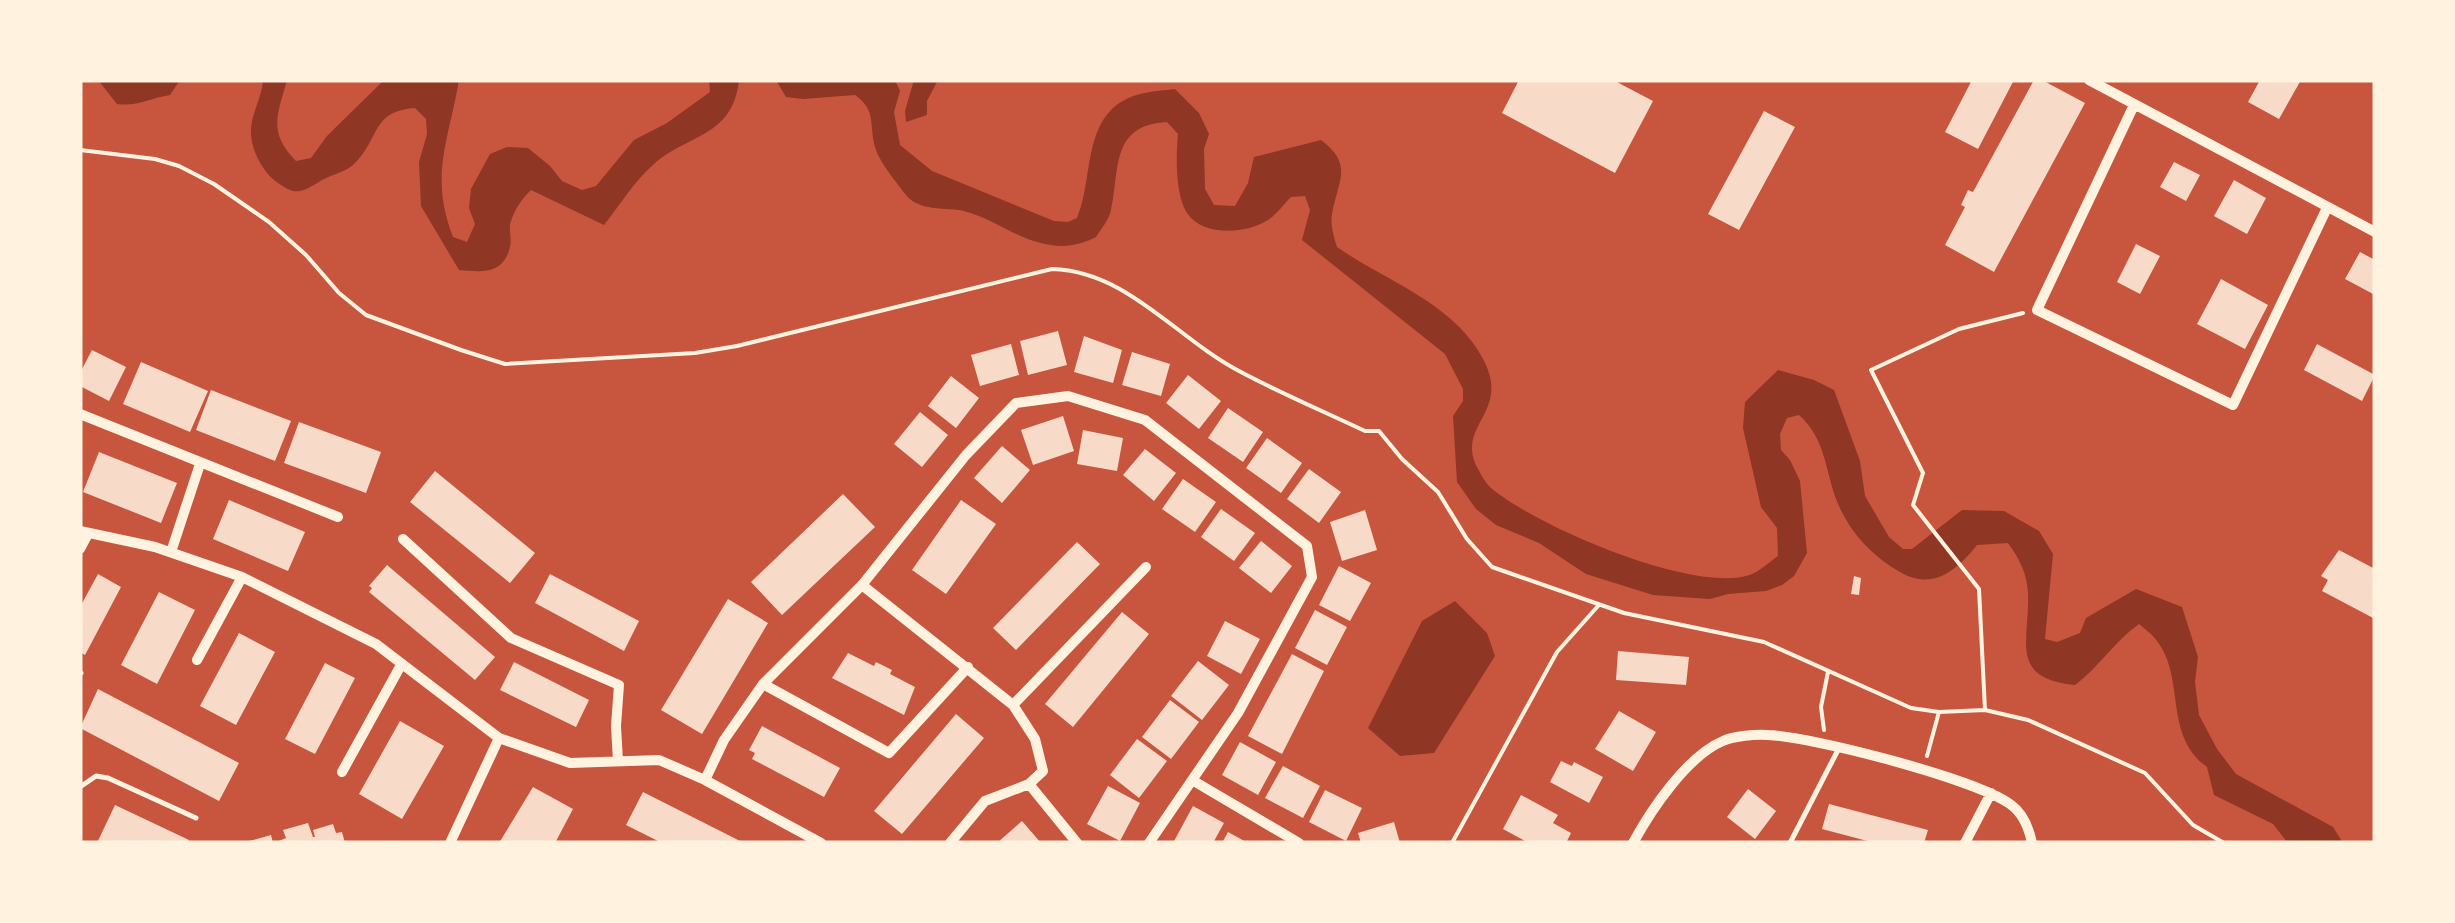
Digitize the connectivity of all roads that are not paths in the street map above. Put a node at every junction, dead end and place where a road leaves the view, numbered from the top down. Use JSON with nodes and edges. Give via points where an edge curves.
{"nodes":[{"id":1,"x":2089,"y":80,"type":"edge"},
{"id":2,"x":2134,"y":105,"type":"junction"},
{"id":3,"x":2327,"y":208,"type":"junction"},
{"id":4,"x":2375,"y":232,"type":"edge"},
{"id":5,"x":80,"y":414,"type":"edge"},
{"id":6,"x":200,"y":464,"type":"junction"},
{"id":7,"x":338,"y":517,"type":"dead end"},
{"id":8,"x":84,"y":533,"type":"edge"},
{"id":9,"x":403,"y":539,"type":"dead end"},
{"id":10,"x":80,"y":549,"type":"edge"},
{"id":11,"x":171,"y":552,"type":"junction"},
{"id":12,"x":1146,"y":567,"type":"dead end"},
{"id":13,"x":242,"y":577,"type":"junction"},
{"id":14,"x":862,"y":585,"type":"junction"},
{"id":15,"x":197,"y":660,"type":"dead end"},
{"id":16,"x":401,"y":665,"type":"junction"},
{"id":17,"x":968,"y":667,"type":"junction"},
{"id":18,"x":763,"y":684,"type":"junction"},
{"id":19,"x":1014,"y":704,"type":"junction"},
{"id":20,"x":499,"y":738,"type":"junction"},
{"id":21,"x":1840,"y":747,"type":"junction"},
{"id":22,"x":618,"y":762,"type":"junction"},
{"id":23,"x":342,"y":772,"type":"dead end"},
{"id":24,"x":705,"y":780,"type":"junction"},
{"id":25,"x":1192,"y":780,"type":"junction"},
{"id":26,"x":1029,"y":784,"type":"junction"},
{"id":27,"x":80,"y":787,"type":"edge"},
{"id":28,"x":1992,"y":793,"type":"junction"},
{"id":29,"x":196,"y":818,"type":"dead end"},
{"id":30,"x":450,"y":843,"type":"edge"},
{"id":31,"x":821,"y":843,"type":"edge"},
{"id":32,"x":950,"y":843,"type":"edge"},
{"id":33,"x":1077,"y":843,"type":"edge"},
{"id":34,"x":1150,"y":843,"type":"edge"},
{"id":35,"x":1299,"y":843,"type":"edge"},
{"id":36,"x":1633,"y":843,"type":"edge"},
{"id":37,"x":1790,"y":843,"type":"edge"},
{"id":38,"x":1965,"y":843,"type":"edge"},
{"id":39,"x":2032,"y":843,"type":"edge"}],
"edges":[{"from":1,"to":2,"type":"street"},
{"from":2,"to":3,"type":"street"},
{"from":2,"to":3,"type":"street","via":[[2036,310],[2233,405]]},
{"from":3,"to":4,"type":"street"},
{"from":5,"to":6,"type":"street"},
{"from":6,"to":7,"type":"street"},
{"from":6,"to":11,"type":"street"},
{"from":8,"to":10,"type":"street"},
{"from":8,"to":11,"type":"street"},
{"from":9,"to":22,"type":"street","via":[[511,638],[619,685]]},
{"from":11,"to":13,"type":"street"},
{"from":12,"to":19,"type":"street"},
{"from":13,"to":15,"type":"street"},
{"from":13,"to":16,"type":"street","via":[[376,644]]},
{"from":14,"to":17,"type":"street"},
{"from":14,"to":18,"type":"street"},
{"from":14,"to":25,"type":"street","via":[[966,454],[1016,403],[1068,396],[1145,420],[1307,546],[1312,577],[1238,713]]},
{"from":16,"to":20,"type":"street"},
{"from":16,"to":23,"type":"street"},
{"from":17,"to":18,"type":"street","via":[[889,753]]},
{"from":17,"to":19,"type":"street"},
{"from":18,"to":24,"type":"street"},
{"from":19,"to":26,"type":"street","via":[[1035,739],[1043,771]]},
{"from":20,"to":22,"type":"street","via":[[570,762]]},
{"from":20,"to":30,"type":"street"},
{"from":21,"to":28,"type":"street"},
{"from":21,"to":36,"type":"street","via":[[1767,734],[1723,741],[1652,807]]},
{"from":21,"to":37,"type":"lane"},
{"from":22,"to":24,"type":"street","via":[[659,760]]},
{"from":24,"to":31,"type":"street"},
{"from":25,"to":34,"type":"street"},
{"from":25,"to":35,"type":"street"},
{"from":26,"to":32,"type":"street","via":[[984,802]]},
{"from":26,"to":33,"type":"street"},
{"from":27,"to":29,"type":"lane","via":[[96,776],[108,778]]},
{"from":28,"to":38,"type":"street"},
{"from":28,"to":39,"type":"street","via":[[2014,806]]}]}
